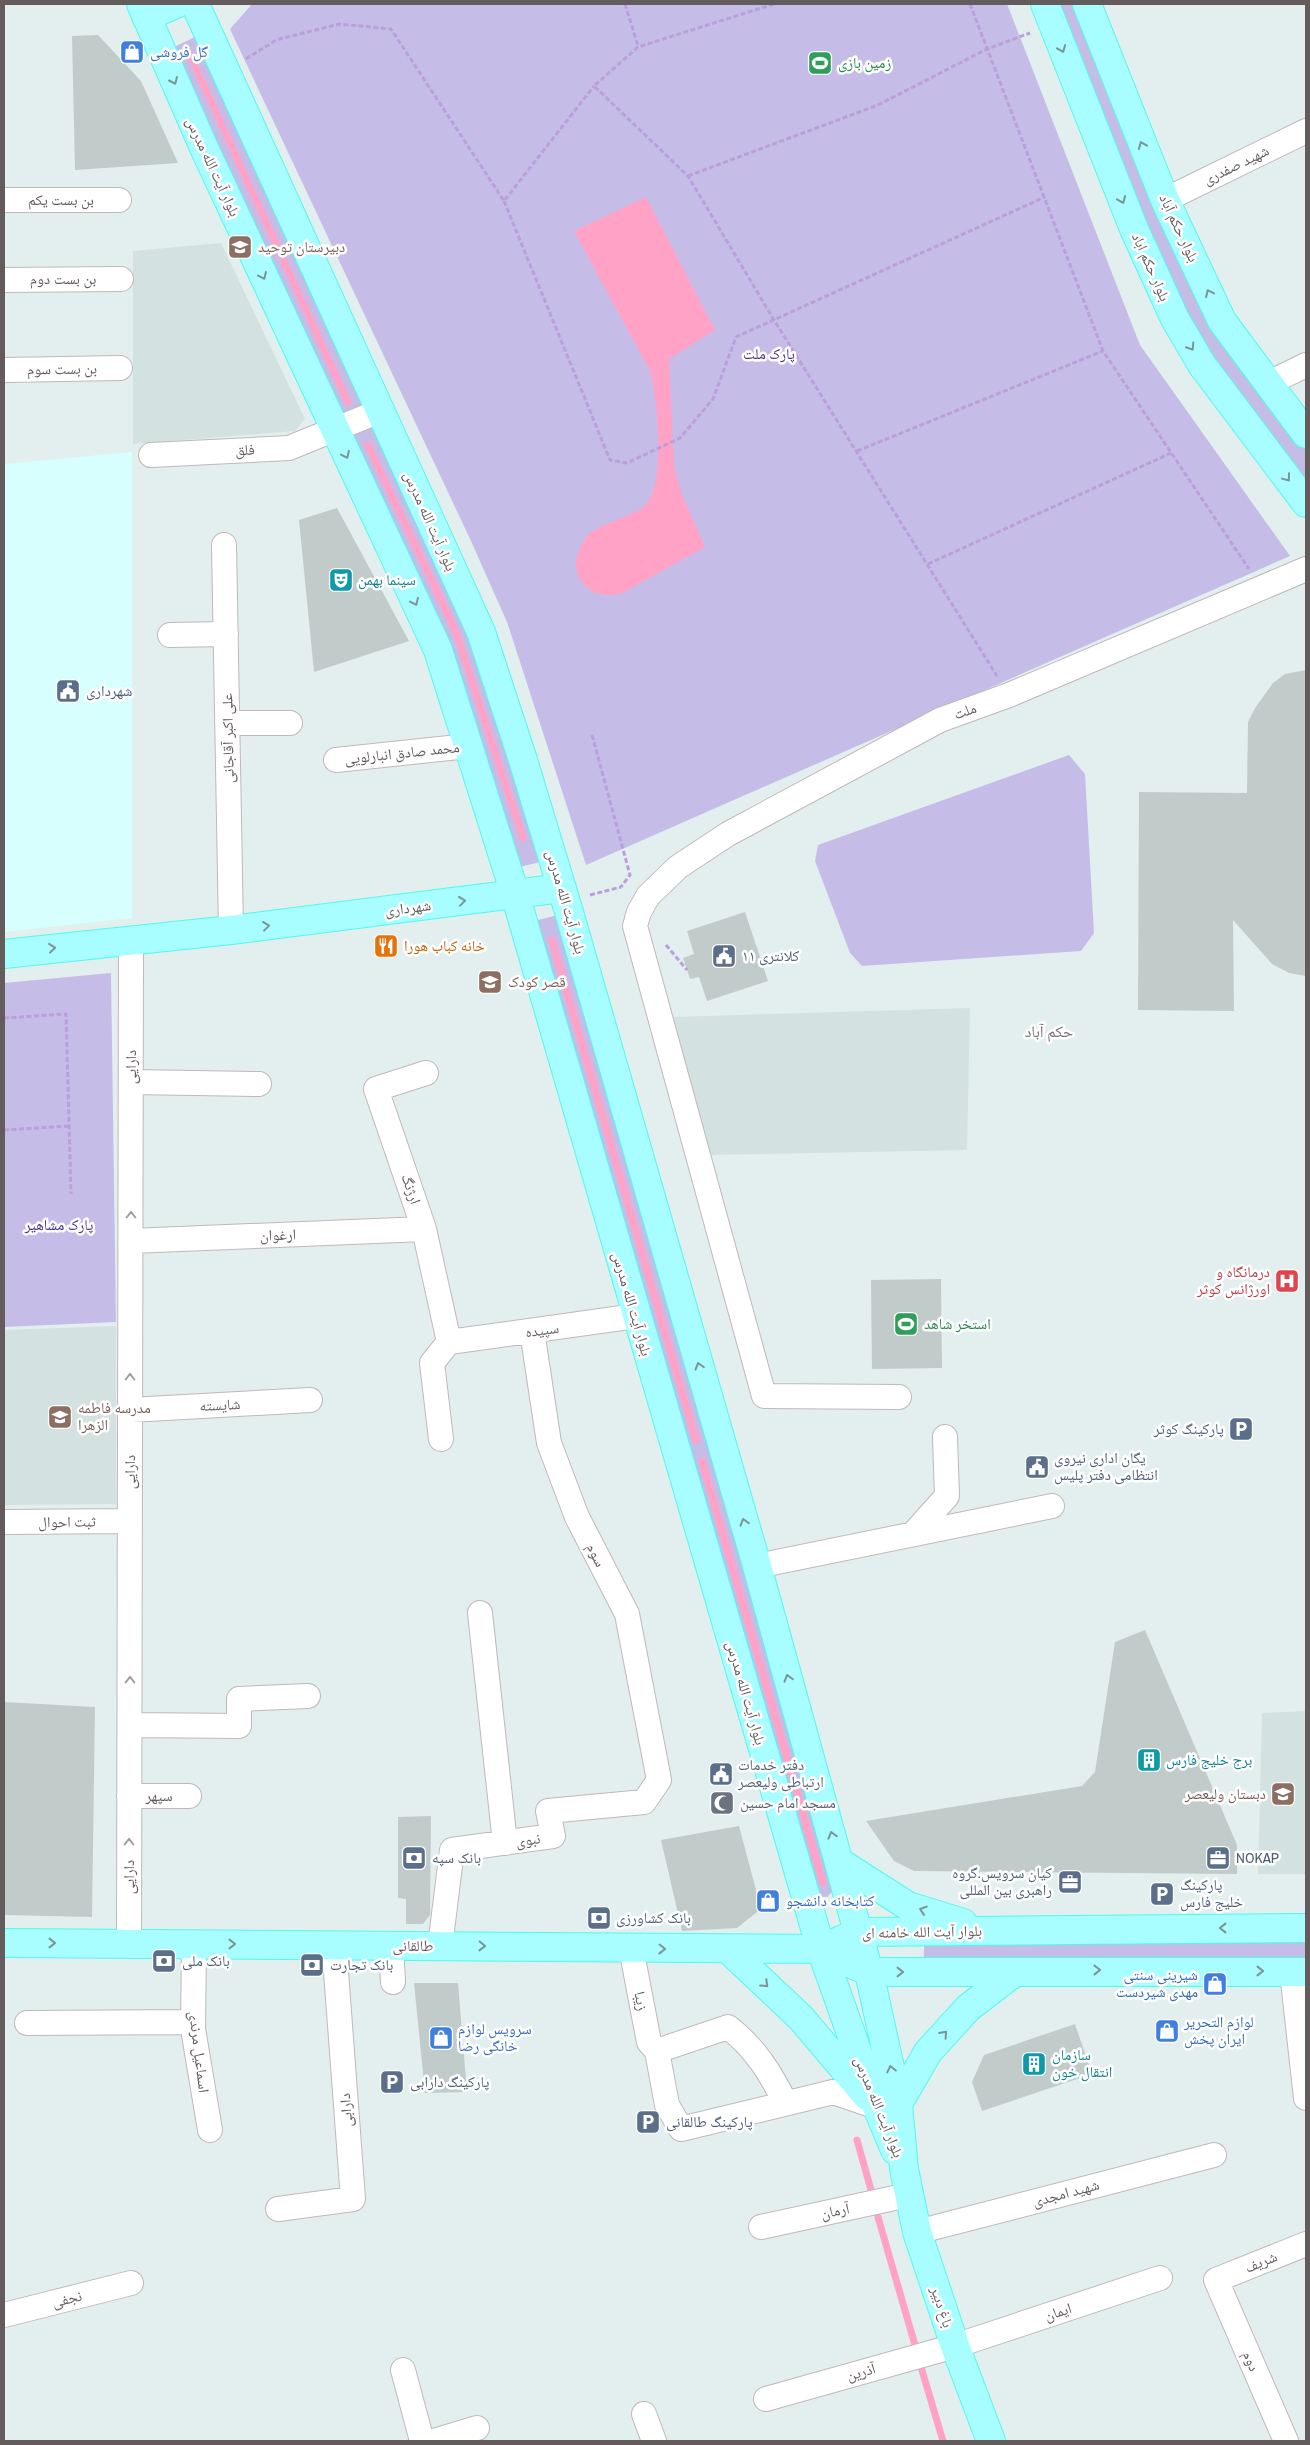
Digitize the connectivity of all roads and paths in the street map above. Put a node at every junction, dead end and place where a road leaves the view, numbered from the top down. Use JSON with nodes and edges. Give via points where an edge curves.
{"nodes":[{"id":1,"x":176,"y":4,"type":"edge"},
{"id":2,"x":195,"y":4,"type":"edge"},
{"id":3,"x":625,"y":4,"type":"edge"},
{"id":4,"x":774,"y":4,"type":"edge"},
{"id":5,"x":970,"y":4,"type":"edge"},
{"id":6,"x":1045,"y":4,"type":"edge"},
{"id":7,"x":1087,"y":4,"type":"edge"},
{"id":8,"x":143,"y":10,"type":"edge"},
{"id":9,"x":1036,"y":31,"type":"dead end"},
{"id":10,"x":638,"y":47,"type":"junction"},
{"id":11,"x":987,"y":49,"type":"junction"},
{"id":12,"x":224,"y":72,"type":"junction"},
{"id":13,"x":594,"y":86,"type":"junction"},
{"id":14,"x":1306,"y":132,"type":"edge"},
{"id":15,"x":688,"y":176,"type":"junction"},
{"id":16,"x":1045,"y":197,"type":"junction"},
{"id":17,"x":4,"y":200,"type":"edge"},
{"id":18,"x":119,"y":200,"type":"dead end"},
{"id":19,"x":1165,"y":200,"type":"junction"},
{"id":20,"x":504,"y":201,"type":"junction"},
{"id":21,"x":122,"y":279,"type":"dead end"},
{"id":22,"x":4,"y":280,"type":"edge"},
{"id":23,"x":774,"y":320,"type":"junction"},
{"id":24,"x":1103,"y":351,"type":"junction"},
{"id":25,"x":1306,"y":365,"type":"edge"},
{"id":26,"x":120,"y":368,"type":"dead end"},
{"id":27,"x":4,"y":370,"type":"edge"},
{"id":28,"x":1269,"y":383,"type":"junction"},
{"id":29,"x":380,"y":411,"type":"junction"},
{"id":30,"x":335,"y":431,"type":"junction"},
{"id":31,"x":1306,"y":434,"type":"edge"},
{"id":32,"x":857,"y":451,"type":"junction"},
{"id":33,"x":1171,"y":454,"type":"junction"},
{"id":34,"x":151,"y":455,"type":"dead end"},
{"id":35,"x":1306,"y":503,"type":"edge"},
{"id":36,"x":224,"y":545,"type":"dead end"},
{"id":37,"x":928,"y":564,"type":"junction"},
{"id":38,"x":1306,"y":569,"type":"edge"},
{"id":39,"x":1262,"y":590,"type":"junction"},
{"id":40,"x":226,"y":634,"type":"junction"},
{"id":41,"x":170,"y":635,"type":"dead end"},
{"id":42,"x":1009,"y":695,"type":"junction"},
{"id":43,"x":227,"y":723,"type":"junction"},
{"id":44,"x":290,"y":723,"type":"dead end"},
{"id":45,"x":592,"y":735,"type":"dead end"},
{"id":46,"x":468,"y":746,"type":"junction"},
{"id":47,"x":336,"y":760,"type":"dead end"},
{"id":48,"x":573,"y":892,"type":"junction"},
{"id":49,"x":515,"y":894,"type":"junction"},
{"id":50,"x":231,"y":930,"type":"junction"},
{"id":51,"x":131,"y":940,"type":"junction"},
{"id":52,"x":4,"y":954,"type":"edge"},
{"id":53,"x":4,"y":1018,"type":"edge"},
{"id":54,"x":426,"y":1073,"type":"dead end"},
{"id":55,"x":131,"y":1082,"type":"junction"},
{"id":56,"x":259,"y":1084,"type":"dead end"},
{"id":57,"x":70,"y":1126,"type":"junction"},
{"id":58,"x":4,"y":1130,"type":"edge"},
{"id":59,"x":71,"y":1194,"type":"dead end"},
{"id":60,"x":424,"y":1229,"type":"junction"},
{"id":61,"x":130,"y":1241,"type":"junction"},
{"id":62,"x":636,"y":1316,"type":"junction"},
{"id":63,"x":532,"y":1331,"type":"junction"},
{"id":64,"x":448,"y":1342,"type":"junction"},
{"id":65,"x":899,"y":1397,"type":"dead end"},
{"id":66,"x":310,"y":1400,"type":"dead end"},
{"id":67,"x":130,"y":1410,"type":"junction"},
{"id":68,"x":945,"y":1437,"type":"dead end"},
{"id":69,"x":441,"y":1439,"type":"dead end"},
{"id":70,"x":1052,"y":1506,"type":"dead end"},
{"id":71,"x":130,"y":1521,"type":"junction"},
{"id":72,"x":4,"y":1522,"type":"edge"},
{"id":73,"x":913,"y":1534,"type":"junction"},
{"id":74,"x":757,"y":1566,"type":"junction"},
{"id":75,"x":480,"y":1613,"type":"dead end"},
{"id":76,"x":308,"y":1696,"type":"dead end"},
{"id":77,"x":130,"y":1725,"type":"junction"},
{"id":78,"x":659,"y":1780,"type":"joint"},
{"id":79,"x":130,"y":1796,"type":"junction"},
{"id":80,"x":189,"y":1796,"type":"dead end"},
{"id":81,"x":506,"y":1843,"type":"junction"},
{"id":82,"x":839,"y":1862,"type":"junction"},
{"id":83,"x":1306,"y":1928,"type":"edge"},
{"id":84,"x":1056,"y":1930,"type":"junction"},
{"id":85,"x":986,"y":1931,"type":"junction"},
{"id":86,"x":859,"y":1932,"type":"junction"},
{"id":87,"x":4,"y":1943,"type":"edge"},
{"id":88,"x":129,"y":1944,"type":"junction"},
{"id":89,"x":194,"y":1944,"type":"junction"},
{"id":90,"x":334,"y":1945,"type":"junction"},
{"id":91,"x":390,"y":1945,"type":"junction"},
{"id":92,"x":440,"y":1946,"type":"junction"},
{"id":93,"x":631,"y":1948,"type":"junction"},
{"id":94,"x":821,"y":1949,"type":"junction"},
{"id":95,"x":729,"y":1950,"type":"junction"},
{"id":96,"x":1062,"y":1970,"type":"junction"},
{"id":97,"x":869,"y":1972,"type":"junction"},
{"id":98,"x":1015,"y":1972,"type":"junction"},
{"id":99,"x":1299,"y":1972,"type":"edge"},
{"id":100,"x":393,"y":1982,"type":"dead end"},
{"id":101,"x":193,"y":2022,"type":"junction"},
{"id":102,"x":27,"y":2023,"type":"dead end"},
{"id":103,"x":657,"y":2051,"type":"junction"},
{"id":104,"x":837,"y":2060,"type":"junction"},
{"id":105,"x":834,"y":2092,"type":"junction"},
{"id":106,"x":1306,"y":2098,"type":"edge"},
{"id":107,"x":785,"y":2102,"type":"junction"},
{"id":108,"x":888,"y":2106,"type":"junction"},
{"id":109,"x":210,"y":2130,"type":"dead end"},
{"id":110,"x":1214,"y":2155,"type":"dead end"},
{"id":111,"x":906,"y":2182,"type":"junction"},
{"id":112,"x":278,"y":2209,"type":"dead end"},
{"id":113,"x":761,"y":2227,"type":"dead end"},
{"id":114,"x":917,"y":2232,"type":"junction"},
{"id":115,"x":1306,"y":2244,"type":"edge"},
{"id":116,"x":1160,"y":2278,"type":"dead end"},
{"id":117,"x":1216,"y":2280,"type":"joint"},
{"id":118,"x":131,"y":2283,"type":"dead end"},
{"id":119,"x":4,"y":2315,"type":"edge"},
{"id":120,"x":955,"y":2346,"type":"junction"},
{"id":121,"x":403,"y":2370,"type":"dead end"},
{"id":122,"x":766,"y":2399,"type":"dead end"},
{"id":123,"x":644,"y":2414,"type":"dead end"},
{"id":124,"x":477,"y":2428,"type":"dead end"},
{"id":125,"x":422,"y":2441,"type":"edge"},
{"id":126,"x":434,"y":2441,"type":"edge"},
{"id":127,"x":654,"y":2441,"type":"edge"},
{"id":128,"x":991,"y":2441,"type":"edge"},
{"id":129,"x":1286,"y":2441,"type":"edge"}],
"edges":[{"from":1,"to":8,"type":"main road"},
{"from":2,"to":12,"type":"main road","name":"بلوار آیت الله مدرس"},
{"from":3,"to":10,"type":"path"},
{"from":4,"to":10,"type":"path"},
{"from":5,"to":11,"type":"path"},
{"from":6,"to":35,"type":"main road","name":"بلوار حکم اباد","one_way":true,"via":[[1134,229],[1175,319],[1202,365]]},
{"from":19,"to":7,"type":"main road","name":"بلوار حکم آباد","one_way":true},
{"from":8,"to":30,"type":"main road","name":"بلوار آیت الله مدرس","one_way":true},
{"from":9,"to":11,"type":"path"},
{"from":10,"to":13,"type":"path"},
{"from":11,"to":15,"type":"path","via":[[878,105]]},
{"from":11,"to":16,"type":"path"},
{"from":12,"to":20,"type":"path","via":[[276,40],[339,24],[391,29]]},
{"from":12,"to":29,"type":"main road","name":"بلوار آیت الله مدرس"},
{"from":13,"to":15,"type":"path"},
{"from":13,"to":20,"type":"path"},
{"from":14,"to":19,"type":"street","name":"شهید صفدری"},
{"from":15,"to":23,"type":"path"},
{"from":16,"to":23,"type":"path"},
{"from":16,"to":24,"type":"path"},
{"from":17,"to":18,"type":"street","name":"بن بست یکم"},
{"from":28,"to":19,"type":"main road","name":"بلوار حکم آباد","one_way":true,"via":[[1222,321]]},
{"from":20,"to":23,"type":"path","via":[[610,460],[627,463],[680,438],[713,399],[736,337]]},
{"from":21,"to":22,"type":"street","name":"بن بست دوم"},
{"from":23,"to":32,"type":"path"},
{"from":24,"to":32,"type":"path"},
{"from":24,"to":33,"type":"path"},
{"from":25,"to":28,"type":"street"},
{"from":26,"to":27,"type":"street","name":"بن بست سوم"},
{"from":28,"to":31,"type":"main road","name":"بلوار حکم آباد"},
{"from":29,"to":30,"type":"street","name":"فلق"},
{"from":29,"to":48,"type":"main road","name":"بلوار آیت الله مدرس","via":[[481,632]]},
{"from":30,"to":34,"type":"street","name":"فلق","via":[[289,448]]},
{"from":30,"to":46,"type":"main road","name":"بلوار آیت الله مدرس","one_way":true,"via":[[438,650]]},
{"from":32,"to":37,"type":"path"},
{"from":33,"to":37,"type":"path"},
{"from":33,"to":39,"type":"path"},
{"from":36,"to":40,"type":"street","name":"علی اکبر آقاجانی"},
{"from":37,"to":42,"type":"path"},
{"from":38,"to":39,"type":"street","name":"ملت"},
{"from":39,"to":42,"type":"street","name":"ملت"},
{"from":40,"to":41,"type":"street"},
{"from":40,"to":43,"type":"street","name":"علی اکبر آقاجانی"},
{"from":42,"to":65,"type":"street","name":"ملت","via":[[940,720],[728,834],[678,867],[648,896],[635,926],[764,1396]]},
{"from":43,"to":44,"type":"street"},
{"from":43,"to":50,"type":"street","name":"علی اکبر آقاجانی"},
{"from":45,"to":48,"type":"path","via":[[630,875],[620,887]]},
{"from":46,"to":47,"type":"street","name":"محمد صادق انبارلویی"},
{"from":46,"to":49,"type":"main road","name":"بلوار آیت الله مدرس"},
{"from":48,"to":49,"type":"main road","name":"شهرداری"},
{"from":74,"to":48,"type":"main road","name":"بلوار آیت الله مدرس","one_way":true},
{"from":50,"to":49,"type":"main road","name":"شهرداری","one_way":true},
{"from":49,"to":62,"type":"main road","name":"بلوار آیت الله مدرس"},
{"from":50,"to":51,"type":"main road","name":"شهرداری"},
{"from":52,"to":51,"type":"main road","name":"شهرداری","one_way":true},
{"from":51,"to":55,"type":"street","name":"دارایی"},
{"from":53,"to":57,"type":"path","via":[[66,1014]]},
{"from":54,"to":60,"type":"street","name":"ارژنگ","via":[[376,1089]]},
{"from":55,"to":56,"type":"street"},
{"from":61,"to":55,"type":"street","name":"دارایی","one_way":true},
{"from":57,"to":58,"type":"path"},
{"from":57,"to":59,"type":"path"},
{"from":60,"to":61,"type":"street","name":"ارغوان"},
{"from":60,"to":64,"type":"street","name":"ارژنگ"},
{"from":67,"to":61,"type":"street","name":"دارایی","one_way":true},
{"from":62,"to":63,"type":"street","name":"سپیده"},
{"from":62,"to":94,"type":"main road","name":"بلوار آیت الله مدرس"},
{"from":63,"to":64,"type":"street","name":"سپیده"},
{"from":63,"to":78,"type":"street","name":"سوم","via":[[548,1443],[577,1517],[627,1614]]},
{"from":64,"to":69,"type":"street","via":[[432,1363]]},
{"from":66,"to":67,"type":"street","name":"شایسته"},
{"from":67,"to":71,"type":"street","name":"دارایی"},
{"from":68,"to":73,"type":"street","via":[[947,1496]]},
{"from":70,"to":73,"type":"street"},
{"from":71,"to":72,"type":"street","name":"ثبت احوال"},
{"from":77,"to":71,"type":"street","name":"دارایی","one_way":true},
{"from":73,"to":74,"type":"street"},
{"from":82,"to":74,"type":"main road","name":"بلوار آیت الله مدرس","one_way":true},
{"from":75,"to":81,"type":"street"},
{"from":76,"to":77,"type":"street","via":[[239,1699],[238,1726]]},
{"from":77,"to":79,"type":"street","name":"دارایی"},
{"from":78,"to":81,"type":"street","name":"نبوی","via":[[644,1802],[548,1811],[554,1836]]},
{"from":79,"to":80,"type":"street","name":"سپهر"},
{"from":88,"to":79,"type":"street","name":"دارایی","one_way":true},
{"from":81,"to":92,"type":"street","name":"نبوی","via":[[452,1850]]},
{"from":85,"to":82,"type":"main road","one_way":true,"via":[[908,1906]]},
{"from":82,"to":86,"type":"main road","name":"بلوار آیت الله مدرس"},
{"from":83,"to":84,"type":"main road","name":"بلوار آیت الله خامنه ای","one_way":true},
{"from":84,"to":85,"type":"main road","name":"بلوار آیت الله خامنه ای"},
{"from":84,"to":96,"type":"main road","via":[[1041,1941],[1040,1949],[1042,1958]]},
{"from":85,"to":86,"type":"main road","name":"بلوار آیت الله خامنه ای"},
{"from":86,"to":94,"type":"main road","name":"بلوار آیت الله خامنه ای"},
{"from":86,"to":97,"type":"main road","name":"بلوار آیت الله مدرس"},
{"from":87,"to":88,"type":"main road","name":"طالقانی","one_way":true},
{"from":88,"to":89,"type":"main road","name":"طالقانی"},
{"from":89,"to":90,"type":"main road","name":"طالقانی","one_way":true},
{"from":89,"to":101,"type":"street","name":"اسماعیل مرندی"},
{"from":90,"to":91,"type":"main road","name":"طالقانی"},
{"from":90,"to":112,"type":"street","name":"دارابی","via":[[353,2200]]},
{"from":91,"to":92,"type":"main road","name":"طالقانی"},
{"from":91,"to":100,"type":"street"},
{"from":92,"to":93,"type":"main road","name":"طالقانی","one_way":true},
{"from":93,"to":95,"type":"main road","name":"طالقانی","one_way":true},
{"from":93,"to":103,"type":"street","name":"زیبا","via":[[649,2042]]},
{"from":94,"to":95,"type":"main road","name":"طالقانی"},
{"from":94,"to":97,"type":"main road"},
{"from":94,"to":108,"type":"main road","name":"بلوار آیت الله مدرس"},
{"from":95,"to":104,"type":"main road","one_way":true,"via":[[801,2018]]},
{"from":96,"to":98,"type":"main road"},
{"from":96,"to":99,"type":"main road","one_way":true},
{"from":97,"to":98,"type":"main road","one_way":true},
{"from":108,"to":97,"type":"main road","name":"بلوار آیت الله مدرس","one_way":true},
{"from":108,"to":98,"type":"main road","one_way":true,"via":[[928,2052],[968,2008]]},
{"from":99,"to":106,"type":"street"},
{"from":101,"to":102,"type":"street"},
{"from":101,"to":109,"type":"street","name":"اسماعیل مرندی"},
{"from":103,"to":107,"type":"street","via":[[728,2027],[745,2040],[769,2070]]},
{"from":103,"to":107,"type":"street","name":"زیبا","via":[[667,2105],[681,2129]]},
{"from":104,"to":105,"type":"street","via":[[839,2087]]},
{"from":104,"to":108,"type":"main road"},
{"from":105,"to":107,"type":"street"},
{"from":105,"to":108,"type":"street"},
{"from":108,"to":111,"type":"main road","name":"بلوار آیت الله مدرس"},
{"from":110,"to":114,"type":"street","name":"شهید امجدی"},
{"from":111,"to":113,"type":"street","name":"آرمان"},
{"from":111,"to":114,"type":"main road","name":"باغ دبیر"},
{"from":114,"to":120,"type":"main road","name":"باغ دبیر"},
{"from":115,"to":117,"type":"street","name":"شریف"},
{"from":116,"to":120,"type":"street","name":"ایمان"},
{"from":117,"to":129,"type":"street","name":"دوم"},
{"from":118,"to":119,"type":"street","name":"نجفی"},
{"from":120,"to":122,"type":"street","name":"آذرین"},
{"from":120,"to":128,"type":"main road","name":"باغ دبیر"},
{"from":121,"to":125,"type":"street"},
{"from":123,"to":127,"type":"street"},
{"from":124,"to":126,"type":"street"}]}
